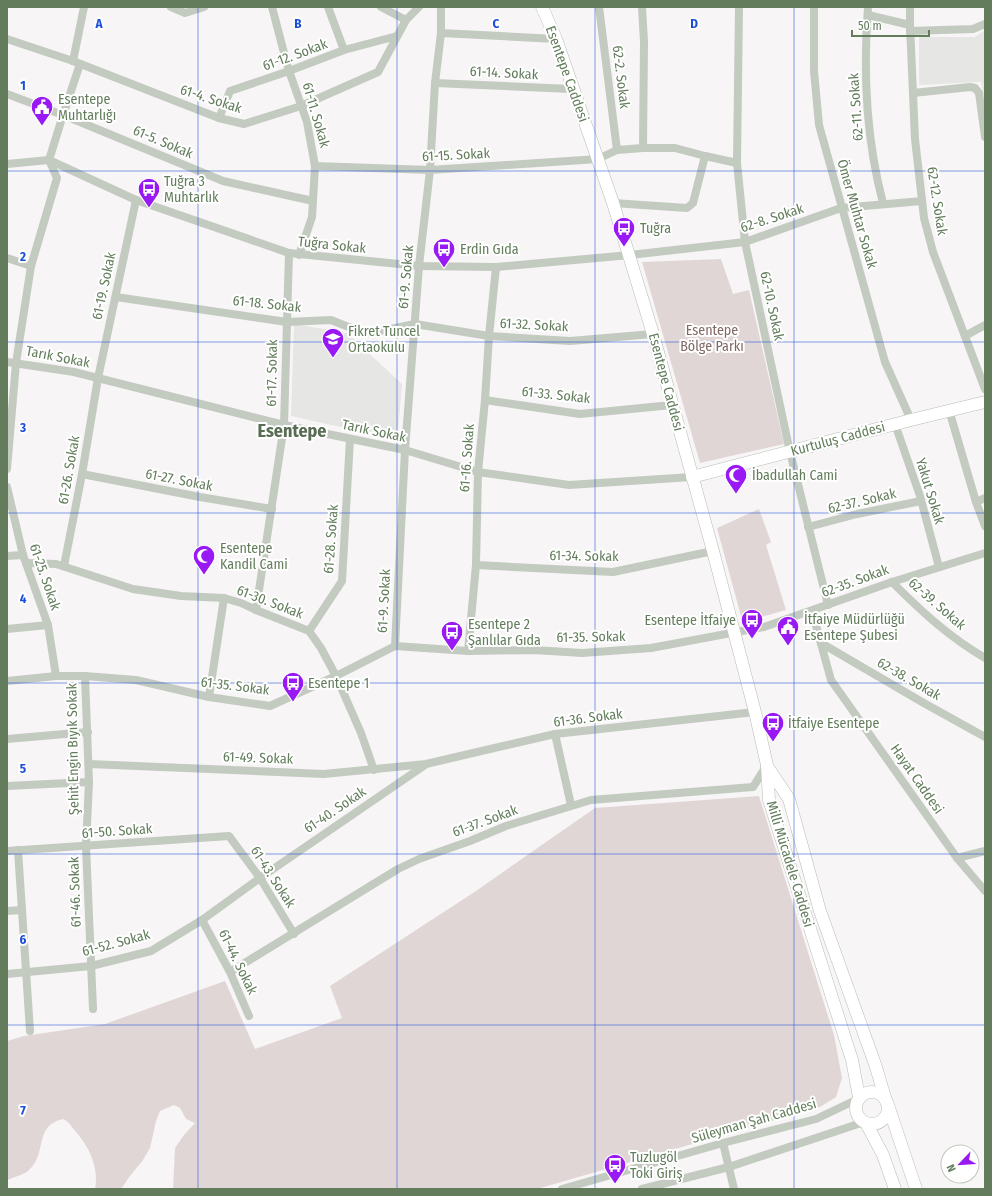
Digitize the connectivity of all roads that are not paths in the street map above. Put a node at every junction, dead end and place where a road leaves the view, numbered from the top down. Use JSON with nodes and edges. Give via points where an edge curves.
{"nodes":[{"id":1,"x":84,"y":7,"type":"edge"},
{"id":2,"x":172,"y":7,"type":"edge"},
{"id":3,"x":204,"y":7,"type":"edge"},
{"id":4,"x":272,"y":7,"type":"edge"},
{"id":5,"x":328,"y":7,"type":"edge"},
{"id":6,"x":381,"y":7,"type":"edge"},
{"id":7,"x":419,"y":7,"type":"edge"},
{"id":8,"x":440,"y":7,"type":"edge"},
{"id":9,"x":542,"y":7,"type":"edge"},
{"id":10,"x":599,"y":7,"type":"edge"},
{"id":11,"x":642,"y":7,"type":"edge"},
{"id":12,"x":739,"y":7,"type":"edge"},
{"id":13,"x":814,"y":7,"type":"edge"},
{"id":14,"x":910,"y":7,"type":"edge"},
{"id":15,"x":868,"y":11,"type":"edge"},
{"id":16,"x":406,"y":20,"type":"junction"},
{"id":17,"x":985,"y":24,"type":"edge"},
{"id":18,"x":910,"y":28,"type":"junction"},
{"id":19,"x":441,"y":33,"type":"junction"},
{"id":20,"x":398,"y":36,"type":"junction"},
{"id":21,"x":7,"y":39,"type":"edge"},
{"id":22,"x":556,"y":39,"type":"junction"},
{"id":23,"x":344,"y":50,"type":"junction"},
{"id":24,"x":77,"y":63,"type":"junction"},
{"id":25,"x":289,"y":71,"type":"junction"},
{"id":26,"x":435,"y":83,"type":"junction"},
{"id":27,"x":572,"y":89,"type":"junction"},
{"id":28,"x":913,"y":93,"type":"junction"},
{"id":29,"x":7,"y":94,"type":"edge"},
{"id":30,"x":302,"y":106,"type":"junction"},
{"id":31,"x":62,"y":115,"type":"junction"},
{"id":32,"x":219,"y":118,"type":"junction"},
{"id":33,"x":985,"y":137,"type":"edge"},
{"id":34,"x":643,"y":148,"type":"junction"},
{"id":35,"x":617,"y":150,"type":"junction"},
{"id":36,"x":705,"y":156,"type":"junction"},
{"id":37,"x":598,"y":159,"type":"junction"},
{"id":38,"x":49,"y":160,"type":"junction"},
{"id":39,"x":737,"y":163,"type":"junction"},
{"id":40,"x":7,"y":164,"type":"edge"},
{"id":41,"x":315,"y":166,"type":"junction"},
{"id":42,"x":430,"y":170,"type":"junction"},
{"id":43,"x":136,"y":200,"type":"junction"},
{"id":44,"x":922,"y":200,"type":"junction"},
{"id":45,"x":313,"y":202,"type":"junction"},
{"id":46,"x":613,"y":203,"type":"junction"},
{"id":47,"x":883,"y":204,"type":"junction"},
{"id":48,"x":841,"y":208,"type":"junction"},
{"id":49,"x":745,"y":242,"type":"junction"},
{"id":50,"x":289,"y":253,"type":"junction"},
{"id":51,"x":299,"y":255,"type":"junction"},
{"id":52,"x":630,"y":255,"type":"junction"},
{"id":53,"x":7,"y":258,"type":"edge"},
{"id":54,"x":31,"y":266,"type":"junction"},
{"id":55,"x":419,"y":266,"type":"junction"},
{"id":56,"x":496,"y":266,"type":"junction"},
{"id":57,"x":116,"y":297,"type":"junction"},
{"id":58,"x":287,"y":322,"type":"junction"},
{"id":59,"x":415,"y":324,"type":"junction"},
{"id":60,"x":985,"y":325,"type":"edge"},
{"id":61,"x":653,"y":334,"type":"junction"},
{"id":62,"x":489,"y":336,"type":"junction"},
{"id":63,"x":965,"y":336,"type":"junction"},
{"id":64,"x":7,"y":362,"type":"edge"},
{"id":65,"x":16,"y":363,"type":"junction"},
{"id":66,"x":98,"y":378,"type":"junction"},
{"id":67,"x":985,"y":389,"type":"edge"},
{"id":68,"x":485,"y":400,"type":"junction"},
{"id":69,"x":985,"y":402,"type":"edge"},
{"id":70,"x":672,"y":405,"type":"junction"},
{"id":71,"x":949,"y":410,"type":"junction"},
{"id":72,"x":911,"y":420,"type":"junction"},
{"id":73,"x":895,"y":424,"type":"junction"},
{"id":74,"x":284,"y":425,"type":"junction"},
{"id":75,"x":350,"y":439,"type":"junction"},
{"id":76,"x":405,"y":450,"type":"junction"},
{"id":77,"x":790,"y":452,"type":"junction"},
{"id":78,"x":7,"y":469,"type":"edge"},
{"id":79,"x":478,"y":472,"type":"junction"},
{"id":80,"x":82,"y":474,"type":"junction"},
{"id":81,"x":692,"y":477,"type":"junction"},
{"id":82,"x":7,"y":487,"type":"edge"},
{"id":83,"x":985,"y":498,"type":"edge"},
{"id":84,"x":921,"y":501,"type":"junction"},
{"id":85,"x":976,"y":502,"type":"junction"},
{"id":86,"x":272,"y":509,"type":"junction"},
{"id":87,"x":985,"y":526,"type":"edge"},
{"id":88,"x":808,"y":527,"type":"junction"},
{"id":89,"x":713,"y":551,"type":"junction"},
{"id":90,"x":985,"y":552,"type":"edge"},
{"id":91,"x":7,"y":556,"type":"edge"},
{"id":92,"x":24,"y":559,"type":"junction"},
{"id":93,"x":476,"y":565,"type":"junction"},
{"id":94,"x":64,"y":566,"type":"junction"},
{"id":95,"x":939,"y":567,"type":"junction"},
{"id":96,"x":892,"y":582,"type":"junction"},
{"id":97,"x":224,"y":598,"type":"junction"},
{"id":98,"x":828,"y":605,"type":"junction"},
{"id":99,"x":256,"y":610,"type":"junction"},
{"id":100,"x":812,"y":611,"type":"junction"},
{"id":101,"x":48,"y":625,"type":"junction"},
{"id":102,"x":7,"y":629,"type":"edge"},
{"id":103,"x":309,"y":631,"type":"junction"},
{"id":104,"x":734,"y":632,"type":"junction"},
{"id":105,"x":821,"y":642,"type":"junction"},
{"id":106,"x":395,"y":646,"type":"junction"},
{"id":107,"x":468,"y":651,"type":"junction"},
{"id":108,"x":985,"y":658,"type":"edge"},
{"id":109,"x":56,"y":676,"type":"junction"},
{"id":110,"x":85,"y":676,"type":"junction"},
{"id":111,"x":336,"y":676,"type":"junction"},
{"id":112,"x":7,"y":681,"type":"edge"},
{"id":113,"x":208,"y":697,"type":"junction"},
{"id":114,"x":755,"y":712,"type":"junction"},
{"id":115,"x":88,"y":732,"type":"junction"},
{"id":116,"x":556,"y":734,"type":"junction"},
{"id":117,"x":985,"y":737,"type":"edge"},
{"id":118,"x":7,"y":739,"type":"edge"},
{"id":119,"x":89,"y":764,"type":"junction"},
{"id":120,"x":426,"y":764,"type":"junction"},
{"id":121,"x":767,"y":765,"type":"junction"},
{"id":122,"x":374,"y":770,"type":"junction"},
{"id":123,"x":89,"y":782,"type":"junction"},
{"id":124,"x":7,"y":786,"type":"edge"},
{"id":125,"x":571,"y":805,"type":"junction"},
{"id":126,"x":229,"y":836,"type":"joint"},
{"id":127,"x":86,"y":846,"type":"junction"},
{"id":128,"x":18,"y":850,"type":"junction"},
{"id":129,"x":7,"y":851,"type":"edge"},
{"id":130,"x":985,"y":851,"type":"edge"},
{"id":131,"x":957,"y":858,"type":"junction"},
{"id":132,"x":260,"y":878,"type":"junction"},
{"id":133,"x":985,"y":891,"type":"edge"},
{"id":134,"x":22,"y":910,"type":"junction"},
{"id":135,"x":7,"y":911,"type":"edge"},
{"id":136,"x":202,"y":920,"type":"junction"},
{"id":137,"x":294,"y":934,"type":"junction"},
{"id":138,"x":91,"y":966,"type":"junction"},
{"id":139,"x":27,"y":972,"type":"junction"},
{"id":140,"x":230,"y":972,"type":"junction"},
{"id":141,"x":7,"y":974,"type":"edge"},
{"id":142,"x":93,"y":1009,"type":"dead end"},
{"id":143,"x":250,"y":1016,"type":"dead end"},
{"id":144,"x":30,"y":1031,"type":"dead end"},
{"id":145,"x":859,"y":1098,"type":"junction"},
{"id":146,"x":887,"y":1103,"type":"junction"},
{"id":147,"x":865,"y":1122,"type":"junction"},
{"id":148,"x":723,"y":1143,"type":"junction"},
{"id":149,"x":729,"y":1167,"type":"junction"},
{"id":150,"x":562,"y":1189,"type":"edge"},
{"id":151,"x":642,"y":1189,"type":"edge"},
{"id":152,"x":734,"y":1189,"type":"edge"},
{"id":153,"x":895,"y":1189,"type":"edge"},
{"id":154,"x":916,"y":1189,"type":"edge"}],
"edges":[{"from":1,"to":24,"type":"street"},
{"from":2,"to":3,"type":"street","via":[[185,13]]},
{"from":4,"to":25,"type":"street","name":"61-11. Sokak"},
{"from":5,"to":23,"type":"street"},
{"from":6,"to":16,"type":"street"},
{"from":7,"to":16,"type":"street","name":"61-4. Sokak"},
{"from":8,"to":19,"type":"street","name":"61-9. Sokak"},
{"from":9,"to":22,"type":"street","name":"Esentepe Caddesi"},
{"from":10,"to":35,"type":"street","name":"62-2. Sokak"},
{"from":11,"to":34,"type":"street"},
{"from":12,"to":39,"type":"street","name":"62-10. Sokak"},
{"from":13,"to":48,"type":"street","name":"Ömer Muhtar Sokak","via":[[814,71],[819,125]]},
{"from":14,"to":18,"type":"street","name":"62-12. Sokak"},
{"from":15,"to":18,"type":"street"},
{"from":15,"to":47,"type":"street","name":"62-11. Sokak","via":[[865,83],[875,173]]},
{"from":16,"to":20,"type":"street","name":"61-4. Sokak"},
{"from":17,"to":18,"type":"street","via":[[973,29]]},
{"from":18,"to":28,"type":"street","name":"62-12. Sokak"},
{"from":19,"to":22,"type":"street"},
{"from":19,"to":26,"type":"street","name":"61-9. Sokak"},
{"from":20,"to":23,"type":"street","name":"61-12. Sokak"},
{"from":20,"to":30,"type":"street","name":"61-4. Sokak","via":[[378,72]]},
{"from":21,"to":24,"type":"street","name":"61-4. Sokak"},
{"from":22,"to":27,"type":"street","name":"Esentepe Caddesi"},
{"from":23,"to":25,"type":"street","name":"61-12. Sokak"},
{"from":24,"to":31,"type":"street"},
{"from":24,"to":32,"type":"street","name":"61-4. Sokak"},
{"from":25,"to":30,"type":"street","name":"61-11. Sokak"},
{"from":25,"to":32,"type":"street","name":"61-12. Sokak","via":[[230,91]]},
{"from":26,"to":27,"type":"street","name":"61-14. Sokak"},
{"from":26,"to":42,"type":"street","name":"61-9. Sokak"},
{"from":27,"to":37,"type":"street","name":"Esentepe Caddesi"},
{"from":28,"to":33,"type":"street","via":[[975,88],[979,94]]},
{"from":28,"to":44,"type":"street","name":"62-12. Sokak"},
{"from":29,"to":31,"type":"street","name":"61-5. Sokak"},
{"from":30,"to":32,"type":"street","name":"61-4. Sokak","via":[[244,124]]},
{"from":30,"to":41,"type":"street","name":"61-11. Sokak"},
{"from":31,"to":38,"type":"street"},
{"from":31,"to":45,"type":"street","name":"61-5. Sokak","via":[[223,181]]},
{"from":34,"to":35,"type":"street"},
{"from":34,"to":36,"type":"street","via":[[674,148]]},
{"from":35,"to":37,"type":"street"},
{"from":36,"to":39,"type":"street"},
{"from":36,"to":46,"type":"street","via":[[693,203],[687,208]]},
{"from":37,"to":42,"type":"street","name":"61-15. Sokak"},
{"from":37,"to":46,"type":"street","name":"Esentepe Caddesi"},
{"from":38,"to":40,"type":"street"},
{"from":38,"to":43,"type":"street","name":"Tuğra Sokak"},
{"from":38,"to":54,"type":"street","via":[[57,178]]},
{"from":39,"to":49,"type":"street","name":"62-10. Sokak"},
{"from":41,"to":42,"type":"street","name":"61-15. Sokak"},
{"from":41,"to":45,"type":"street","name":"61-11. Sokak"},
{"from":42,"to":55,"type":"street","name":"61-9. Sokak"},
{"from":43,"to":50,"type":"street","name":"Tuğra Sokak"},
{"from":43,"to":57,"type":"street","name":"61-19. Sokak"},
{"from":44,"to":47,"type":"street","name":"62-8. Sokak"},
{"from":44,"to":63,"type":"street","name":"62-12. Sokak","via":[[933,252]]},
{"from":45,"to":51,"type":"street","name":"61-11. Sokak","via":[[312,217]]},
{"from":46,"to":52,"type":"street","name":"Esentepe Caddesi"},
{"from":47,"to":48,"type":"street","name":"62-8. Sokak"},
{"from":48,"to":49,"type":"street","name":"62-8. Sokak"},
{"from":48,"to":72,"type":"street","name":"Ömer Muhtar Sokak","via":[[885,362]]},
{"from":49,"to":52,"type":"street","name":"62-8. Sokak"},
{"from":49,"to":77,"type":"street","name":"62-10. Sokak"},
{"from":50,"to":51,"type":"street","name":"Tuğra Sokak"},
{"from":50,"to":58,"type":"street","name":"61-17. Sokak"},
{"from":51,"to":55,"type":"street","name":"Tuğra Sokak"},
{"from":52,"to":56,"type":"street","name":"Tuğra Sokak"},
{"from":52,"to":61,"type":"street","name":"Esentepe Caddesi"},
{"from":53,"to":54,"type":"street"},
{"from":54,"to":65,"type":"street"},
{"from":55,"to":56,"type":"street","name":"Tuğra Sokak"},
{"from":55,"to":59,"type":"street","name":"61-9. Sokak"},
{"from":56,"to":62,"type":"street","name":"61-16. Sokak"},
{"from":57,"to":58,"type":"street","name":"61-18. Sokak"},
{"from":57,"to":66,"type":"street","name":"61-19. Sokak"},
{"from":58,"to":59,"type":"street","name":"61-18. Sokak","via":[[331,320],[371,333]]},
{"from":58,"to":74,"type":"street","name":"61-17. Sokak"},
{"from":59,"to":62,"type":"street","name":"61-32. Sokak"},
{"from":59,"to":76,"type":"street","name":"61-9. Sokak"},
{"from":60,"to":63,"type":"street"},
{"from":61,"to":62,"type":"street","name":"61-32. Sokak","via":[[570,340]]},
{"from":61,"to":70,"type":"street","name":"Esentepe Caddesi"},
{"from":62,"to":68,"type":"street","name":"61-16. Sokak"},
{"from":63,"to":67,"type":"street","name":"62-12. Sokak"},
{"from":64,"to":65,"type":"street","name":"Tarık Sokak"},
{"from":65,"to":66,"type":"street","name":"Tarık Sokak"},
{"from":65,"to":78,"type":"street"},
{"from":66,"to":74,"type":"street","name":"Tarık Sokak"},
{"from":66,"to":80,"type":"street","name":"61-26. Sokak"},
{"from":68,"to":70,"type":"street","name":"61-33. Sokak","via":[[580,414]]},
{"from":68,"to":79,"type":"street","name":"61-16. Sokak"},
{"from":69,"to":71,"type":"street","name":"Kurtuluş Caddesi"},
{"from":70,"to":81,"type":"street","name":"Esentepe Caddesi"},
{"from":71,"to":72,"type":"street","name":"Kurtuluş Caddesi"},
{"from":71,"to":85,"type":"street"},
{"from":72,"to":73,"type":"street","name":"Kurtuluş Caddesi"},
{"from":73,"to":77,"type":"street","name":"Kurtuluş Caddesi"},
{"from":73,"to":84,"type":"street","name":"Yakut Sokak"},
{"from":74,"to":75,"type":"street","name":"Tarık Sokak"},
{"from":74,"to":86,"type":"street","name":"61-17. Sokak"},
{"from":75,"to":76,"type":"street","name":"Tarık Sokak"},
{"from":75,"to":103,"type":"street","name":"61-28. Sokak","via":[[342,581]]},
{"from":76,"to":79,"type":"street","name":"Tarık Sokak"},
{"from":76,"to":106,"type":"street","name":"61-9. Sokak"},
{"from":77,"to":81,"type":"street","name":"Kurtuluş Caddesi"},
{"from":77,"to":88,"type":"street","name":"62-10. Sokak"},
{"from":79,"to":81,"type":"street","name":"Tarık Sokak","via":[[569,485]]},
{"from":79,"to":93,"type":"street","name":"61-16. Sokak"},
{"from":80,"to":86,"type":"street","name":"61-27. Sokak"},
{"from":80,"to":94,"type":"street","name":"61-26. Sokak"},
{"from":81,"to":89,"type":"street","name":"Esentepe Caddesi"},
{"from":82,"to":92,"type":"street","name":"61-25. Sokak"},
{"from":83,"to":85,"type":"street"},
{"from":84,"to":88,"type":"street","name":"62-37. Sokak"},
{"from":84,"to":95,"type":"street","name":"Yakut Sokak"},
{"from":85,"to":87,"type":"street"},
{"from":86,"to":99,"type":"street","name":"61-17. Sokak"},
{"from":88,"to":98,"type":"street","name":"62-10. Sokak"},
{"from":89,"to":93,"type":"street","name":"61-34. Sokak","via":[[613,572]]},
{"from":89,"to":104,"type":"street","name":"Esentepe Caddesi"},
{"from":90,"to":95,"type":"street","name":"62-35. Sokak"},
{"from":91,"to":92,"type":"street","name":"61-30. Sokak"},
{"from":92,"to":94,"type":"street","name":"61-30. Sokak"},
{"from":92,"to":101,"type":"street","name":"61-25. Sokak"},
{"from":93,"to":107,"type":"street","name":"61-16. Sokak"},
{"from":94,"to":97,"type":"street","name":"61-30. Sokak","via":[[133,589],[181,596]]},
{"from":95,"to":96,"type":"street","name":"62-35. Sokak"},
{"from":96,"to":98,"type":"street","name":"62-35. Sokak"},
{"from":96,"to":108,"type":"street","name":"62-39. Sokak","via":[[924,614]]},
{"from":97,"to":99,"type":"street","name":"61-30. Sokak"},
{"from":97,"to":113,"type":"street"},
{"from":98,"to":100,"type":"street","name":"62-35. Sokak"},
{"from":99,"to":103,"type":"street","name":"61-30. Sokak"},
{"from":100,"to":104,"type":"street","name":"62-35. Sokak","via":[[764,627]]},
{"from":100,"to":105,"type":"street","name":"Hayat Caddesi"},
{"from":101,"to":102,"type":"street"},
{"from":101,"to":109,"type":"street","name":"61-25. Sokak"},
{"from":103,"to":111,"type":"street","name":"61-30. Sokak"},
{"from":104,"to":107,"type":"street","name":"61-35. Sokak","via":[[651,648],[620,651]]},
{"from":104,"to":114,"type":"street","name":"Esentepe Caddesi"},
{"from":105,"to":117,"type":"street","name":"62-38. Sokak"},
{"from":105,"to":131,"type":"street","name":"Hayat Caddesi","via":[[831,680]]},
{"from":106,"to":107,"type":"street","name":"61-35. Sokak"},
{"from":106,"to":111,"type":"street","name":"61-35. Sokak"},
{"from":109,"to":110,"type":"street","name":"61-35. Sokak"},
{"from":109,"to":112,"type":"street","name":"61-35. Sokak"},
{"from":110,"to":113,"type":"street","name":"61-35. Sokak","via":[[136,680]]},
{"from":110,"to":115,"type":"street","name":"Şehit Engin Bıyık Sokak"},
{"from":111,"to":113,"type":"street","name":"61-35. Sokak","via":[[270,706]]},
{"from":111,"to":122,"type":"street","name":"61-30. Sokak"},
{"from":114,"to":116,"type":"street","name":"61-36. Sokak"},
{"from":114,"to":121,"type":"street","name":"Esentepe Caddesi"},
{"from":115,"to":118,"type":"street"},
{"from":115,"to":119,"type":"street","name":"Şehit Engin Bıyık Sokak"},
{"from":116,"to":120,"type":"street","name":"61-36. Sokak"},
{"from":116,"to":125,"type":"street"},
{"from":119,"to":122,"type":"street","name":"61-49. Sokak","via":[[324,774]]},
{"from":119,"to":123,"type":"street","name":"Şehit Engin Bıyık Sokak"},
{"from":120,"to":122,"type":"street","name":"61-49. Sokak"},
{"from":120,"to":132,"type":"street","name":"61-40. Sokak"},
{"from":121,"to":125,"type":"street","name":"61-37. Sokak","via":[[753,787],[591,800]]},
{"from":121,"to":145,"type":"street","name":"Milli Mücadele Caddesi","via":[[769,800],[852,1060]]},
{"from":121,"to":146,"type":"street","name":"Milli Mücadele Caddesi","via":[[789,799],[820,911]]},
{"from":123,"to":124,"type":"street"},
{"from":123,"to":127,"type":"street","name":"Şehit Engin Bıyık Sokak"},
{"from":125,"to":137,"type":"street","name":"61-37. Sokak","via":[[419,859],[373,884]]},
{"from":126,"to":127,"type":"street","name":"61-50. Sokak"},
{"from":126,"to":132,"type":"street","name":"61-43. Sokak"},
{"from":127,"to":128,"type":"street","name":"61-50. Sokak"},
{"from":127,"to":138,"type":"street","name":"61-46. Sokak"},
{"from":128,"to":129,"type":"street","name":"61-50. Sokak"},
{"from":128,"to":134,"type":"street"},
{"from":130,"to":131,"type":"street"},
{"from":131,"to":133,"type":"street","name":"Hayat Caddesi"},
{"from":132,"to":136,"type":"street","name":"61-52. Sokak"},
{"from":132,"to":137,"type":"street","name":"61-43. Sokak"},
{"from":134,"to":135,"type":"street"},
{"from":134,"to":139,"type":"street"},
{"from":136,"to":138,"type":"street","name":"61-52. Sokak","via":[[151,951]]},
{"from":136,"to":140,"type":"street","name":"61-44. Sokak"},
{"from":137,"to":140,"type":"street","name":"61-37. Sokak"},
{"from":138,"to":139,"type":"street","name":"61-52. Sokak"},
{"from":138,"to":142,"type":"street","name":"61-46. Sokak"},
{"from":139,"to":141,"type":"street","name":"61-52. Sokak"},
{"from":139,"to":144,"type":"street"},
{"from":140,"to":143,"type":"street","name":"61-44. Sokak"},
{"from":145,"to":146,"type":"street","via":[[872,1091],[881,1094]]},
{"from":145,"to":147,"type":"street","via":[[856,1111]]},
{"from":145,"to":148,"type":"street","name":"Süleyman Şah Caddesi","via":[[816,1119]]},
{"from":146,"to":147,"type":"street","via":[[887,1113],[882,1120],[874,1124]]},
{"from":146,"to":154,"type":"street","name":"Milli Mücadele Caddesi"},
{"from":147,"to":149,"type":"street"},
{"from":147,"to":153,"type":"street","via":[[883,1155]]},
{"from":148,"to":149,"type":"street"},
{"from":148,"to":150,"type":"street","name":"Süleyman Şah Caddesi"},
{"from":149,"to":151,"type":"street"},
{"from":149,"to":152,"type":"street"}]}
